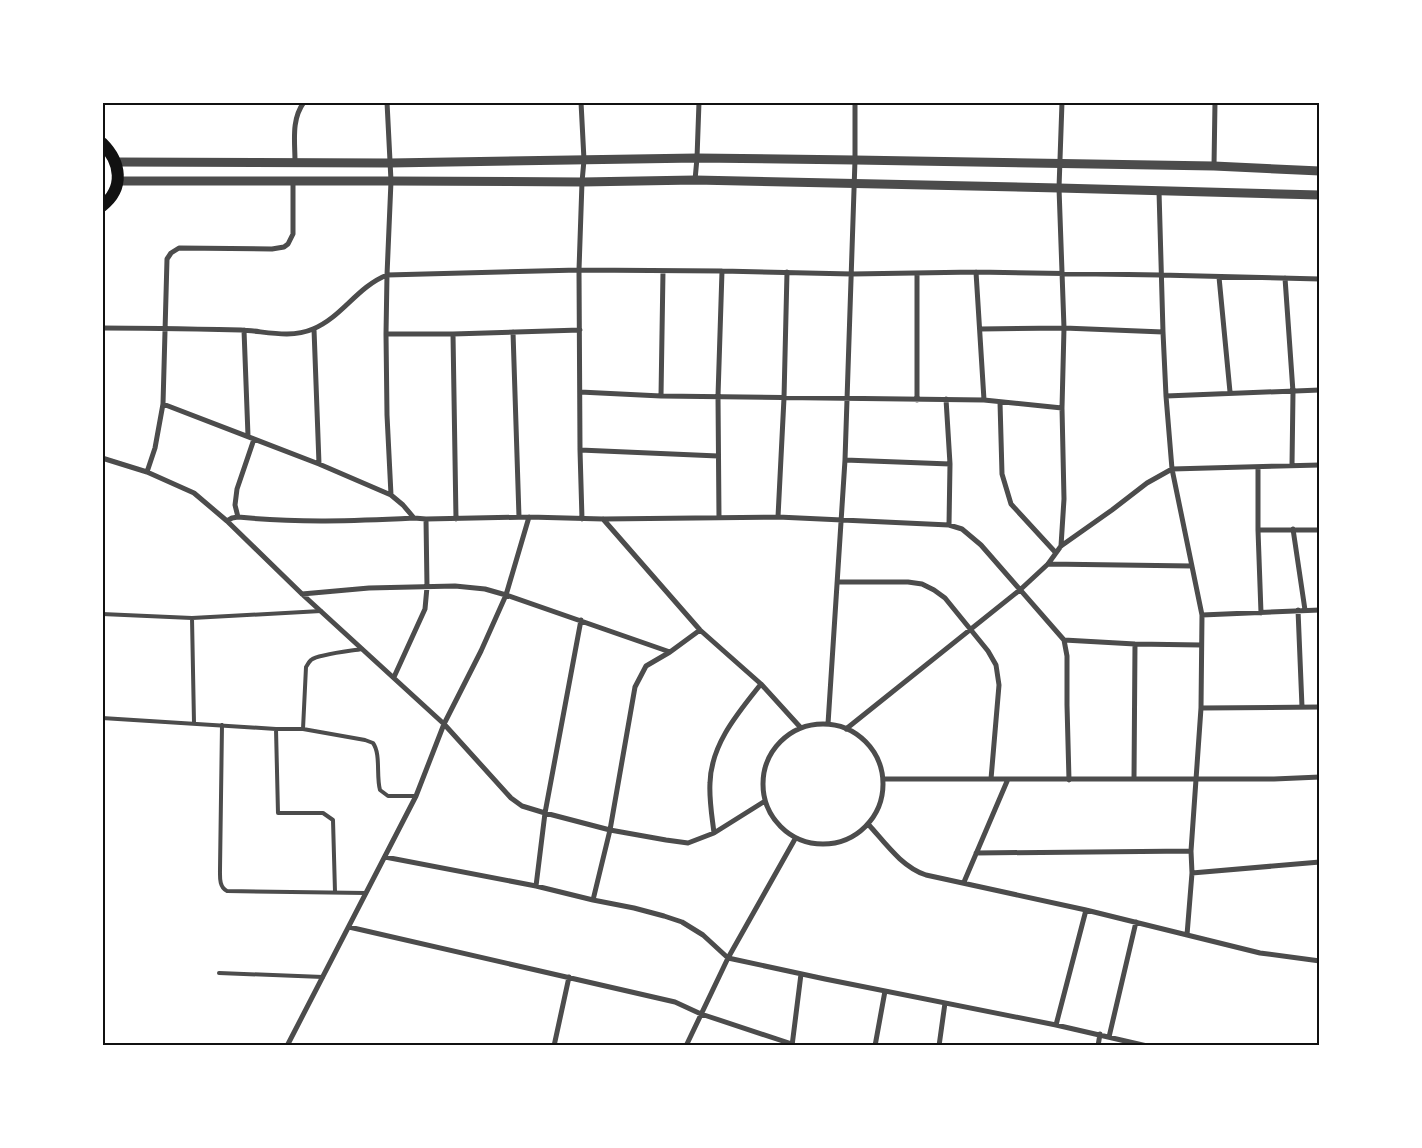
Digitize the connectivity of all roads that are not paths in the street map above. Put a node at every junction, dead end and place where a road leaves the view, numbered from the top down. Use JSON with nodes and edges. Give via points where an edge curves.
{"nodes":[{"id":1,"x":304,"y":102,"type":"edge"},
{"id":2,"x":387,"y":102,"type":"edge"},
{"id":3,"x":581,"y":102,"type":"edge"},
{"id":4,"x":699,"y":102,"type":"edge"},
{"id":5,"x":855,"y":102,"type":"edge"},
{"id":6,"x":1062,"y":102,"type":"edge"},
{"id":7,"x":1215,"y":102,"type":"edge"},
{"id":8,"x":102,"y":143,"type":"edge"},
{"id":9,"x":697,"y":158,"type":"junction"},
{"id":10,"x":584,"y":160,"type":"junction"},
{"id":11,"x":856,"y":160,"type":"junction"},
{"id":12,"x":116,"y":162,"type":"junction"},
{"id":13,"x":295,"y":162,"type":"junction"},
{"id":14,"x":390,"y":162,"type":"junction"},
{"id":15,"x":1060,"y":164,"type":"junction"},
{"id":16,"x":1214,"y":166,"type":"junction"},
{"id":17,"x":1320,"y":171,"type":"edge"},
{"id":18,"x":391,"y":180,"type":"junction"},
{"id":19,"x":695,"y":180,"type":"junction"},
{"id":20,"x":293,"y":181,"type":"junction"},
{"id":21,"x":118,"y":182,"type":"junction"},
{"id":22,"x":582,"y":182,"type":"junction"},
{"id":23,"x":854,"y":184,"type":"junction"},
{"id":24,"x":1059,"y":188,"type":"junction"},
{"id":25,"x":1159,"y":191,"type":"junction"},
{"id":26,"x":1320,"y":195,"type":"edge"},
{"id":27,"x":103,"y":207,"type":"edge"},
{"id":28,"x":580,"y":270,"type":"junction"},
{"id":29,"x":663,"y":271,"type":"junction"},
{"id":30,"x":722,"y":271,"type":"junction"},
{"id":31,"x":787,"y":272,"type":"junction"},
{"id":32,"x":976,"y":272,"type":"junction"},
{"id":33,"x":917,"y":273,"type":"junction"},
{"id":34,"x":852,"y":274,"type":"junction"},
{"id":35,"x":1061,"y":274,"type":"junction"},
{"id":36,"x":387,"y":275,"type":"junction"},
{"id":37,"x":1160,"y":275,"type":"junction"},
{"id":38,"x":1219,"y":277,"type":"junction"},
{"id":39,"x":1285,"y":278,"type":"junction"},
{"id":40,"x":1320,"y":279,"type":"edge"},
{"id":41,"x":102,"y":328,"type":"edge"},
{"id":42,"x":166,"y":328,"type":"junction"},
{"id":43,"x":1064,"y":328,"type":"junction"},
{"id":44,"x":314,"y":329,"type":"junction"},
{"id":45,"x":244,"y":330,"type":"junction"},
{"id":46,"x":580,"y":330,"type":"junction"},
{"id":47,"x":980,"y":330,"type":"junction"},
{"id":48,"x":513,"y":332,"type":"junction"},
{"id":49,"x":1163,"y":332,"type":"junction"},
{"id":50,"x":386,"y":334,"type":"junction"},
{"id":51,"x":453,"y":334,"type":"junction"},
{"id":52,"x":1320,"y":390,"type":"edge"},
{"id":53,"x":580,"y":392,"type":"junction"},
{"id":54,"x":1230,"y":392,"type":"junction"},
{"id":55,"x":1293,"y":392,"type":"junction"},
{"id":56,"x":661,"y":396,"type":"junction"},
{"id":57,"x":718,"y":396,"type":"junction"},
{"id":58,"x":1166,"y":396,"type":"junction"},
{"id":59,"x":784,"y":398,"type":"junction"},
{"id":60,"x":847,"y":398,"type":"junction"},
{"id":61,"x":946,"y":399,"type":"junction"},
{"id":62,"x":917,"y":400,"type":"junction"},
{"id":63,"x":984,"y":400,"type":"junction"},
{"id":64,"x":1000,"y":402,"type":"junction"},
{"id":65,"x":163,"y":404,"type":"junction"},
{"id":66,"x":1062,"y":408,"type":"junction"},
{"id":67,"x":248,"y":436,"type":"junction"},
{"id":68,"x":254,"y":439,"type":"junction"},
{"id":69,"x":580,"y":450,"type":"junction"},
{"id":70,"x":718,"y":456,"type":"junction"},
{"id":71,"x":102,"y":458,"type":"edge"},
{"id":72,"x":845,"y":460,"type":"junction"},
{"id":73,"x":319,"y":464,"type":"junction"},
{"id":74,"x":950,"y":464,"type":"junction"},
{"id":75,"x":1292,"y":465,"type":"junction"},
{"id":76,"x":1320,"y":465,"type":"edge"},
{"id":77,"x":1258,"y":467,"type":"junction"},
{"id":78,"x":1172,"y":469,"type":"junction"},
{"id":79,"x":147,"y":472,"type":"junction"},
{"id":80,"x":391,"y":496,"type":"junction"},
{"id":81,"x":238,"y":517,"type":"junction"},
{"id":82,"x":519,"y":517,"type":"junction"},
{"id":83,"x":529,"y":517,"type":"junction"},
{"id":84,"x":778,"y":517,"type":"junction"},
{"id":85,"x":414,"y":518,"type":"junction"},
{"id":86,"x":719,"y":518,"type":"junction"},
{"id":87,"x":426,"y":519,"type":"junction"},
{"id":88,"x":456,"y":519,"type":"junction"},
{"id":89,"x":582,"y":519,"type":"junction"},
{"id":90,"x":603,"y":519,"type":"junction"},
{"id":91,"x":227,"y":521,"type":"junction"},
{"id":92,"x":842,"y":521,"type":"junction"},
{"id":93,"x":949,"y":525,"type":"junction"},
{"id":94,"x":1293,"y":529,"type":"junction"},
{"id":95,"x":1258,"y":530,"type":"junction"},
{"id":96,"x":1320,"y":530,"type":"edge"},
{"id":97,"x":1060,"y":546,"type":"junction"},
{"id":98,"x":1056,"y":553,"type":"junction"},
{"id":99,"x":1048,"y":564,"type":"junction"},
{"id":100,"x":1192,"y":566,"type":"junction"},
{"id":101,"x":838,"y":582,"type":"junction"},
{"id":102,"x":427,"y":588,"type":"junction"},
{"id":103,"x":1021,"y":589,"type":"junction"},
{"id":104,"x":302,"y":594,"type":"junction"},
{"id":105,"x":506,"y":595,"type":"junction"},
{"id":106,"x":1298,"y":610,"type":"junction"},
{"id":107,"x":1305,"y":610,"type":"junction"},
{"id":108,"x":1320,"y":610,"type":"edge"},
{"id":109,"x":321,"y":611,"type":"junction"},
{"id":110,"x":1261,"y":613,"type":"junction"},
{"id":111,"x":102,"y":614,"type":"edge"},
{"id":112,"x":1202,"y":615,"type":"junction"},
{"id":113,"x":192,"y":618,"type":"junction"},
{"id":114,"x":581,"y":620,"type":"junction"},
{"id":115,"x":970,"y":629,"type":"junction"},
{"id":116,"x":700,"y":630,"type":"junction"},
{"id":117,"x":1064,"y":640,"type":"junction"},
{"id":118,"x":1135,"y":644,"type":"junction"},
{"id":119,"x":1201,"y":645,"type":"junction"},
{"id":120,"x":362,"y":649,"type":"junction"},
{"id":121,"x":670,"y":652,"type":"junction"},
{"id":122,"x":394,"y":677,"type":"junction"},
{"id":123,"x":761,"y":684,"type":"junction"},
{"id":124,"x":1320,"y":707,"type":"edge"},
{"id":125,"x":1201,"y":708,"type":"junction"},
{"id":126,"x":1302,"y":708,"type":"junction"},
{"id":127,"x":102,"y":718,"type":"edge"},
{"id":128,"x":194,"y":723,"type":"junction"},
{"id":129,"x":444,"y":724,"type":"junction"},
{"id":130,"x":828,"y":724,"type":"junction"},
{"id":131,"x":222,"y":725,"type":"junction"},
{"id":132,"x":801,"y":728,"type":"junction"},
{"id":133,"x":276,"y":729,"type":"junction"},
{"id":134,"x":303,"y":729,"type":"junction"},
{"id":135,"x":846,"y":729,"type":"junction"},
{"id":136,"x":1320,"y":777,"type":"edge"},
{"id":137,"x":1197,"y":778,"type":"junction"},
{"id":138,"x":991,"y":779,"type":"junction"},
{"id":139,"x":1008,"y":779,"type":"junction"},
{"id":140,"x":1134,"y":779,"type":"junction"},
{"id":141,"x":884,"y":780,"type":"junction"},
{"id":142,"x":1069,"y":780,"type":"junction"},
{"id":143,"x":416,"y":796,"type":"junction"},
{"id":144,"x":765,"y":801,"type":"junction"},
{"id":145,"x":545,"y":813,"type":"junction"},
{"id":146,"x":869,"y":825,"type":"junction"},
{"id":147,"x":610,"y":830,"type":"junction"},
{"id":148,"x":714,"y":833,"type":"junction"},
{"id":149,"x":796,"y":839,"type":"junction"},
{"id":150,"x":1192,"y":851,"type":"junction"},
{"id":151,"x":976,"y":853,"type":"junction"},
{"id":152,"x":385,"y":856,"type":"junction"},
{"id":153,"x":1320,"y":862,"type":"edge"},
{"id":154,"x":1192,"y":873,"type":"junction"},
{"id":155,"x":964,"y":882,"type":"junction"},
{"id":156,"x":536,"y":886,"type":"junction"},
{"id":157,"x":335,"y":892,"type":"junction"},
{"id":158,"x":366,"y":893,"type":"junction"},
{"id":159,"x":593,"y":900,"type":"junction"},
{"id":160,"x":1086,"y":910,"type":"junction"},
{"id":161,"x":1136,"y":922,"type":"junction"},
{"id":162,"x":348,"y":927,"type":"junction"},
{"id":163,"x":1187,"y":935,"type":"junction"},
{"id":164,"x":728,"y":958,"type":"junction"},
{"id":165,"x":1320,"y":961,"type":"edge"},
{"id":166,"x":219,"y":973,"type":"dead end"},
{"id":167,"x":801,"y":974,"type":"junction"},
{"id":168,"x":323,"y":977,"type":"junction"},
{"id":169,"x":568,"y":978,"type":"junction"},
{"id":170,"x":885,"y":991,"type":"junction"},
{"id":171,"x":945,"y":1003,"type":"junction"},
{"id":172,"x":701,"y":1014,"type":"junction"},
{"id":173,"x":1056,"y":1025,"type":"junction"},
{"id":174,"x":1100,"y":1034,"type":"junction"},
{"id":175,"x":1109,"y":1036,"type":"junction"},
{"id":176,"x":792,"y":1045,"type":"edge"},
{"id":177,"x":287,"y":1046,"type":"edge"},
{"id":178,"x":554,"y":1046,"type":"edge"},
{"id":179,"x":686,"y":1046,"type":"edge"},
{"id":180,"x":800,"y":1046,"type":"edge"},
{"id":181,"x":875,"y":1046,"type":"edge"},
{"id":182,"x":939,"y":1046,"type":"edge"},
{"id":183,"x":1098,"y":1046,"type":"edge"},
{"id":184,"x":1147,"y":1046,"type":"edge"}],
"edges":[{"from":1,"to":13,"type":"street","via":[[297,113],[295,125]]},
{"from":2,"to":14,"type":"street"},
{"from":3,"to":10,"type":"street"},
{"from":4,"to":9,"type":"street"},
{"from":5,"to":11,"type":"street"},
{"from":6,"to":15,"type":"street"},
{"from":7,"to":16,"type":"street"},
{"from":8,"to":12,"type":"main road"},
{"from":9,"to":10,"type":"street"},
{"from":9,"to":11,"type":"street"},
{"from":9,"to":19,"type":"street"},
{"from":10,"to":14,"type":"street"},
{"from":10,"to":22,"type":"street"},
{"from":11,"to":15,"type":"street"},
{"from":11,"to":23,"type":"street"},
{"from":12,"to":13,"type":"street"},
{"from":12,"to":21,"type":"main road"},
{"from":13,"to":14,"type":"street"},
{"from":14,"to":18,"type":"street"},
{"from":15,"to":16,"type":"street"},
{"from":15,"to":24,"type":"street"},
{"from":16,"to":17,"type":"street"},
{"from":18,"to":20,"type":"street"},
{"from":18,"to":22,"type":"street"},
{"from":18,"to":36,"type":"street"},
{"from":19,"to":22,"type":"street"},
{"from":19,"to":23,"type":"street"},
{"from":20,"to":21,"type":"street"},
{"from":20,"to":42,"type":"street","via":[[293,234],[284,247],[187,247],[171,253],[166,265]]},
{"from":21,"to":27,"type":"main road"},
{"from":22,"to":28,"type":"street"},
{"from":23,"to":24,"type":"street"},
{"from":23,"to":34,"type":"street"},
{"from":24,"to":25,"type":"street"},
{"from":24,"to":35,"type":"street"},
{"from":25,"to":26,"type":"street"},
{"from":25,"to":37,"type":"street"},
{"from":28,"to":29,"type":"street"},
{"from":28,"to":36,"type":"street"},
{"from":28,"to":46,"type":"street"},
{"from":29,"to":30,"type":"street"},
{"from":29,"to":56,"type":"street"},
{"from":30,"to":31,"type":"street"},
{"from":30,"to":57,"type":"street"},
{"from":31,"to":34,"type":"street"},
{"from":31,"to":59,"type":"street"},
{"from":32,"to":33,"type":"street"},
{"from":32,"to":35,"type":"street"},
{"from":32,"to":47,"type":"street"},
{"from":33,"to":34,"type":"street"},
{"from":33,"to":62,"type":"street"},
{"from":34,"to":60,"type":"street"},
{"from":35,"to":37,"type":"street"},
{"from":35,"to":43,"type":"street"},
{"from":36,"to":44,"type":"street","via":[[368,285]]},
{"from":36,"to":50,"type":"street"},
{"from":37,"to":38,"type":"street"},
{"from":37,"to":49,"type":"street"},
{"from":38,"to":39,"type":"street"},
{"from":38,"to":54,"type":"street"},
{"from":39,"to":40,"type":"street"},
{"from":39,"to":55,"type":"street"},
{"from":41,"to":42,"type":"street"},
{"from":42,"to":45,"type":"street"},
{"from":42,"to":65,"type":"street"},
{"from":43,"to":47,"type":"street"},
{"from":43,"to":49,"type":"street"},
{"from":43,"to":66,"type":"street"},
{"from":44,"to":45,"type":"street","via":[[299,334]]},
{"from":44,"to":73,"type":"street"},
{"from":45,"to":67,"type":"street"},
{"from":46,"to":48,"type":"street"},
{"from":46,"to":53,"type":"street"},
{"from":47,"to":63,"type":"street"},
{"from":48,"to":51,"type":"street"},
{"from":48,"to":82,"type":"street"},
{"from":49,"to":58,"type":"street"},
{"from":50,"to":51,"type":"street"},
{"from":50,"to":80,"type":"street"},
{"from":51,"to":88,"type":"street"},
{"from":52,"to":55,"type":"street"},
{"from":53,"to":56,"type":"street"},
{"from":53,"to":69,"type":"street"},
{"from":54,"to":55,"type":"street"},
{"from":54,"to":58,"type":"street"},
{"from":55,"to":75,"type":"street"},
{"from":56,"to":57,"type":"street"},
{"from":57,"to":59,"type":"street"},
{"from":57,"to":70,"type":"street"},
{"from":58,"to":78,"type":"street"},
{"from":59,"to":60,"type":"street"},
{"from":59,"to":84,"type":"street"},
{"from":60,"to":62,"type":"street"},
{"from":60,"to":72,"type":"street"},
{"from":61,"to":62,"type":"street"},
{"from":61,"to":63,"type":"street"},
{"from":61,"to":74,"type":"street"},
{"from":63,"to":64,"type":"street"},
{"from":64,"to":66,"type":"street"},
{"from":64,"to":98,"type":"street","via":[[1002,474],[1011,504]]},
{"from":65,"to":67,"type":"street"},
{"from":65,"to":79,"type":"street"},
{"from":66,"to":97,"type":"street","via":[[1064,499]]},
{"from":67,"to":68,"type":"street"},
{"from":68,"to":73,"type":"street"},
{"from":68,"to":81,"type":"street","via":[[237,489],[235,505]]},
{"from":69,"to":70,"type":"street"},
{"from":69,"to":89,"type":"street"},
{"from":70,"to":86,"type":"street"},
{"from":71,"to":79,"type":"street"},
{"from":72,"to":74,"type":"street"},
{"from":72,"to":92,"type":"street"},
{"from":73,"to":80,"type":"street"},
{"from":74,"to":93,"type":"street"},
{"from":75,"to":76,"type":"street"},
{"from":75,"to":77,"type":"street"},
{"from":77,"to":78,"type":"street"},
{"from":77,"to":95,"type":"street"},
{"from":78,"to":97,"type":"street","via":[[1147,483]]},
{"from":78,"to":100,"type":"street"},
{"from":79,"to":91,"type":"street","via":[[194,493]]},
{"from":80,"to":85,"type":"street"},
{"from":81,"to":85,"type":"street","via":[[338,521]]},
{"from":81,"to":91,"type":"street"},
{"from":82,"to":83,"type":"street"},
{"from":82,"to":88,"type":"street"},
{"from":83,"to":89,"type":"street"},
{"from":83,"to":105,"type":"street"},
{"from":84,"to":86,"type":"street"},
{"from":84,"to":92,"type":"street"},
{"from":85,"to":87,"type":"street"},
{"from":86,"to":90,"type":"street"},
{"from":87,"to":88,"type":"street"},
{"from":87,"to":102,"type":"street"},
{"from":89,"to":90,"type":"street"},
{"from":90,"to":116,"type":"street"},
{"from":91,"to":104,"type":"street"},
{"from":92,"to":93,"type":"street"},
{"from":92,"to":101,"type":"street"},
{"from":93,"to":103,"type":"street","via":[[962,529],[981,544]]},
{"from":94,"to":95,"type":"street"},
{"from":94,"to":96,"type":"street"},
{"from":94,"to":107,"type":"street"},
{"from":95,"to":110,"type":"street"},
{"from":97,"to":98,"type":"street"},
{"from":98,"to":99,"type":"street"},
{"from":99,"to":100,"type":"street"},
{"from":99,"to":103,"type":"street"},
{"from":100,"to":112,"type":"street"},
{"from":101,"to":115,"type":"street","via":[[922,584],[945,598]]},
{"from":101,"to":130,"type":"street"},
{"from":102,"to":104,"type":"street","via":[[369,588]]},
{"from":102,"to":105,"type":"street","via":[[455,586]]},
{"from":102,"to":122,"type":"street","via":[[425,609]]},
{"from":103,"to":115,"type":"street"},
{"from":103,"to":117,"type":"street"},
{"from":104,"to":109,"type":"street"},
{"from":105,"to":114,"type":"street"},
{"from":105,"to":129,"type":"street"},
{"from":106,"to":107,"type":"street"},
{"from":106,"to":110,"type":"street"},
{"from":106,"to":126,"type":"street"},
{"from":107,"to":108,"type":"street"},
{"from":109,"to":113,"type":"lane"},
{"from":109,"to":120,"type":"street"},
{"from":110,"to":112,"type":"street"},
{"from":111,"to":113,"type":"lane"},
{"from":112,"to":119,"type":"street"},
{"from":113,"to":128,"type":"lane"},
{"from":114,"to":121,"type":"street"},
{"from":114,"to":145,"type":"street"},
{"from":115,"to":135,"type":"street"},
{"from":115,"to":138,"type":"street","via":[[996,665],[999,685]]},
{"from":116,"to":121,"type":"street"},
{"from":116,"to":123,"type":"street"},
{"from":117,"to":118,"type":"street"},
{"from":117,"to":142,"type":"street"},
{"from":118,"to":119,"type":"street"},
{"from":118,"to":140,"type":"street"},
{"from":119,"to":125,"type":"street"},
{"from":120,"to":122,"type":"street"},
{"from":120,"to":134,"type":"lane","via":[[309,661]]},
{"from":121,"to":147,"type":"street","via":[[646,666],[635,687]]},
{"from":122,"to":129,"type":"street"},
{"from":123,"to":132,"type":"street"},
{"from":123,"to":148,"type":"street","via":[[728,728],[714,757],[710,806]]},
{"from":124,"to":126,"type":"street"},
{"from":125,"to":126,"type":"street"},
{"from":125,"to":137,"type":"street"},
{"from":127,"to":128,"type":"lane"},
{"from":128,"to":131,"type":"lane"},
{"from":129,"to":143,"type":"street"},
{"from":129,"to":145,"type":"street","via":[[510,798],[522,806]]},
{"from":130,"to":132,"type":"street"},
{"from":130,"to":135,"type":"street"},
{"from":131,"to":133,"type":"lane"},
{"from":131,"to":157,"type":"lane","via":[[220,870],[224,889]]},
{"from":132,"to":144,"type":"street","via":[[773,750],[765,766],[762,784]]},
{"from":133,"to":134,"type":"lane"},
{"from":133,"to":157,"type":"lane","via":[[278,813],[323,813],[332,820]]},
{"from":134,"to":143,"type":"lane","via":[[373,743],[377,752],[380,790],[388,796]]},
{"from":135,"to":141,"type":"street","via":[[868,743],[878,758]]},
{"from":136,"to":137,"type":"street"},
{"from":137,"to":140,"type":"street"},
{"from":137,"to":150,"type":"street"},
{"from":138,"to":139,"type":"street"},
{"from":138,"to":141,"type":"street"},
{"from":139,"to":142,"type":"street"},
{"from":139,"to":151,"type":"street"},
{"from":140,"to":142,"type":"street"},
{"from":141,"to":146,"type":"street","via":[[879,810]]},
{"from":143,"to":152,"type":"street"},
{"from":144,"to":148,"type":"street"},
{"from":144,"to":149,"type":"street","via":[[776,823]]},
{"from":145,"to":147,"type":"street"},
{"from":145,"to":156,"type":"street"},
{"from":146,"to":149,"type":"street","via":[[847,840],[838,842],[821,845]]},
{"from":146,"to":155,"type":"street","via":[[898,858],[916,872]]},
{"from":147,"to":148,"type":"street","via":[[688,843]]},
{"from":147,"to":159,"type":"street"},
{"from":149,"to":164,"type":"street"},
{"from":150,"to":151,"type":"street"},
{"from":150,"to":154,"type":"street"},
{"from":151,"to":155,"type":"street"},
{"from":152,"to":156,"type":"street"},
{"from":152,"to":158,"type":"street"},
{"from":153,"to":154,"type":"street"},
{"from":154,"to":163,"type":"street"},
{"from":155,"to":160,"type":"street"},
{"from":156,"to":159,"type":"street"},
{"from":157,"to":158,"type":"lane"},
{"from":158,"to":162,"type":"street"},
{"from":159,"to":164,"type":"street","via":[[682,922],[703,935]]},
{"from":160,"to":161,"type":"street"},
{"from":160,"to":173,"type":"street"},
{"from":161,"to":163,"type":"street"},
{"from":161,"to":175,"type":"street"},
{"from":162,"to":168,"type":"street"},
{"from":162,"to":169,"type":"street"},
{"from":163,"to":165,"type":"street","via":[[1260,953]]},
{"from":164,"to":167,"type":"street"},
{"from":164,"to":172,"type":"street"},
{"from":166,"to":168,"type":"lane"},
{"from":167,"to":170,"type":"street"},
{"from":167,"to":176,"type":"street"},
{"from":168,"to":177,"type":"street"},
{"from":169,"to":172,"type":"street","via":[[675,1002]]},
{"from":169,"to":178,"type":"street"},
{"from":170,"to":171,"type":"street"},
{"from":170,"to":181,"type":"street"},
{"from":171,"to":173,"type":"street"},
{"from":171,"to":182,"type":"street"},
{"from":172,"to":176,"type":"street"},
{"from":172,"to":179,"type":"street"},
{"from":173,"to":174,"type":"street"},
{"from":174,"to":175,"type":"street"},
{"from":174,"to":183,"type":"street"},
{"from":175,"to":184,"type":"street"},
{"from":176,"to":180,"type":"street"}]}
